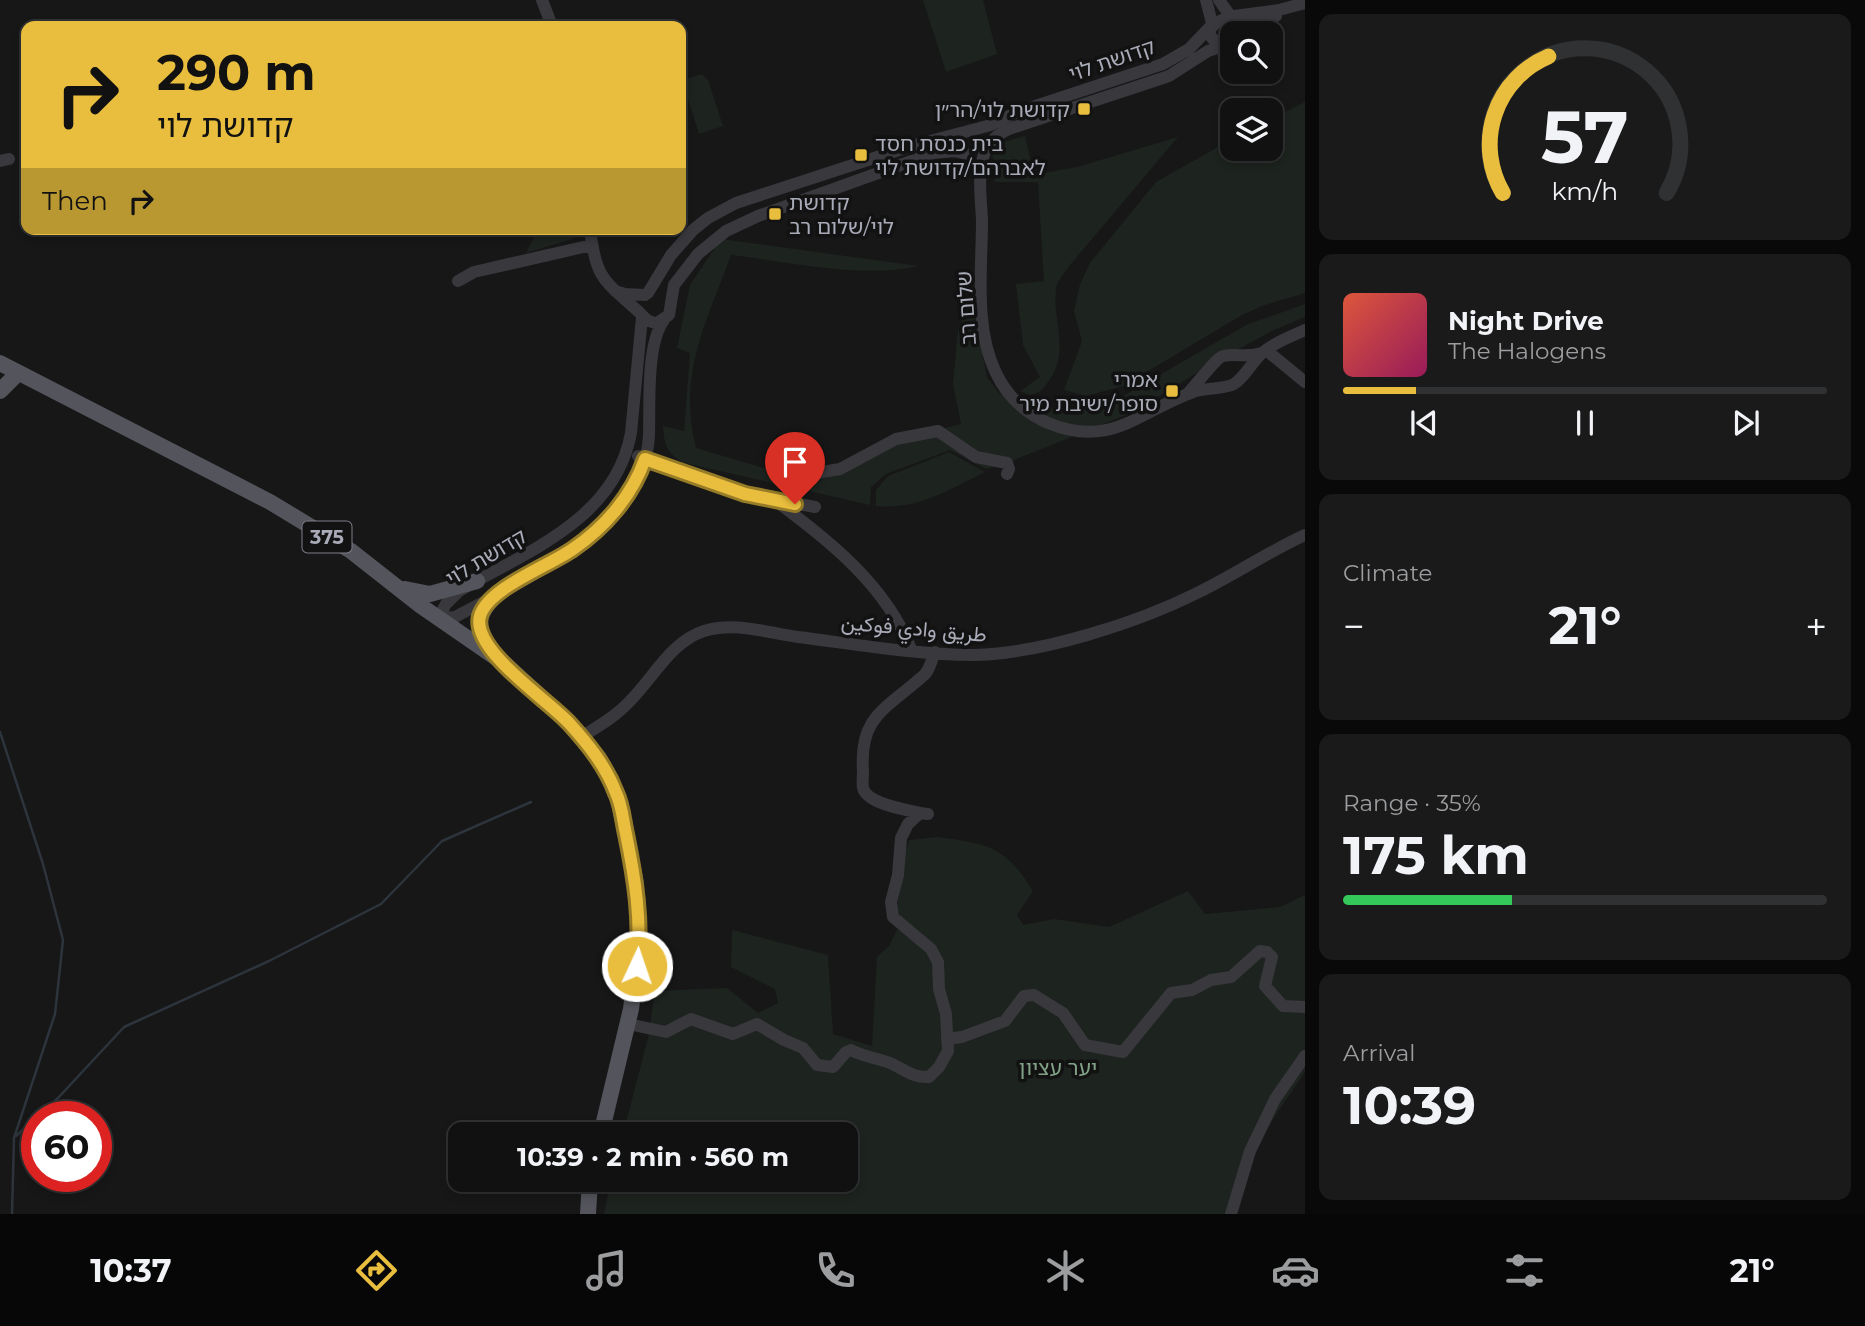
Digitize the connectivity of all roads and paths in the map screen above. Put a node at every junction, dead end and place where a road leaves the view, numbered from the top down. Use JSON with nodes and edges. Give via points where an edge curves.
{"nodes":[{"id":1,"x":542,"y":0,"type":"edge"},
{"id":2,"x":1206,"y":0,"type":"edge"},
{"id":3,"x":1219,"y":0,"type":"edge"},
{"id":4,"x":1305,"y":3,"type":"edge"},
{"id":5,"x":1231,"y":15,"type":"junction"},
{"id":6,"x":550,"y":21,"type":"edge"},
{"id":7,"x":1239,"y":21,"type":"edge"},
{"id":8,"x":1267,"y":21,"type":"edge"},
{"id":9,"x":1211,"y":25,"type":"junction"},
{"id":10,"x":1220,"y":42,"type":"edge"},
{"id":11,"x":1220,"y":47,"type":"edge"},
{"id":12,"x":972,"y":130,"type":"junction"},
{"id":13,"x":987,"y":148,"type":"junction"},
{"id":14,"x":969,"y":155,"type":"junction"},
{"id":15,"x":981,"y":187,"type":"junction"},
{"id":16,"x":591,"y":235,"type":"edge"},
{"id":17,"x":592,"y":245,"type":"junction"},
{"id":18,"x":458,"y":281,"type":"dead end"},
{"id":19,"x":611,"y":289,"type":"junction"},
{"id":20,"x":647,"y":294,"type":"junction"},
{"id":21,"x":670,"y":304,"type":"junction"},
{"id":22,"x":641,"y":315,"type":"junction"},
{"id":23,"x":664,"y":320,"type":"junction"},
{"id":24,"x":1305,"y":330,"type":"edge"},
{"id":25,"x":1264,"y":351,"type":"junction"},
{"id":26,"x":1233,"y":357,"type":"junction"},
{"id":27,"x":0,"y":363,"type":"edge"},
{"id":28,"x":1212,"y":366,"type":"junction"},
{"id":29,"x":18,"y":373,"type":"junction"},
{"id":30,"x":1240,"y":378,"type":"junction"},
{"id":31,"x":1305,"y":382,"type":"edge"},
{"id":32,"x":1223,"y":385,"type":"junction"},
{"id":33,"x":0,"y":391,"type":"edge"},
{"id":34,"x":1185,"y":395,"type":"junction"},
{"id":35,"x":628,"y":450,"type":"junction"},
{"id":36,"x":645,"y":459,"type":"junction"},
{"id":37,"x":816,"y":473,"type":"dead end"},
{"id":38,"x":1007,"y":474,"type":"dead end"},
{"id":39,"x":778,"y":502,"type":"junction"},
{"id":40,"x":815,"y":507,"type":"dead end"},
{"id":41,"x":1305,"y":535,"type":"edge"},
{"id":42,"x":477,"y":581,"type":"junction"},
{"id":43,"x":392,"y":583,"type":"junction"},
{"id":44,"x":500,"y":591,"type":"junction"},
{"id":45,"x":438,"y":618,"type":"junction"},
{"id":46,"x":911,"y":649,"type":"junction"},
{"id":47,"x":935,"y":652,"type":"junction"},
{"id":48,"x":498,"y":659,"type":"junction"},
{"id":49,"x":580,"y":737,"type":"junction"},
{"id":50,"x":1305,"y":1007,"type":"edge"},
{"id":51,"x":628,"y":1024,"type":"junction"},
{"id":52,"x":947,"y":1039,"type":"junction"},
{"id":53,"x":1305,"y":1056,"type":"edge"},
{"id":54,"x":604,"y":1122,"type":"edge"},
{"id":55,"x":589,"y":1192,"type":"edge"},
{"id":56,"x":588,"y":1214,"type":"edge"},
{"id":57,"x":1231,"y":1214,"type":"edge"}],
"edges":[{"from":1,"to":6,"type":"street"},
{"from":2,"to":9,"type":"street"},
{"from":3,"to":5,"type":"street"},
{"from":4,"to":5,"type":"street"},
{"from":4,"to":8,"type":"street"},
{"from":5,"to":7,"type":"street"},
{"from":5,"to":9,"type":"street","name":"קדושת לוי","via":[[1221,15]]},
{"from":9,"to":10,"type":"street"},
{"from":9,"to":12,"type":"street","name":"קדושת לוי","via":[[1189,49],[1163,64]]},
{"from":11,"to":13,"type":"street","name":"קדושת לוי","via":[[1169,76],[1012,128]]},
{"from":12,"to":13,"type":"street","via":[[986,134]]},
{"from":12,"to":14,"type":"street","name":"שלום רב","via":[[961,143]]},
{"from":12,"to":20,"type":"street","name":"קדושת לוי","via":[[720,211],[683,241]]},
{"from":13,"to":14,"type":"street","name":"קדושת לוי"},
{"from":13,"to":15,"type":"street","name":"שלום רב"},
{"from":14,"to":15,"type":"street","name":"שלום רב"},
{"from":14,"to":21,"type":"street","via":[[944,151],[911,161],[726,231],[688,266],[674,285]]},
{"from":15,"to":34,"type":"street","name":"שלום רב","via":[[986,340],[994,371],[1016,402],[1060,428],[1095,431],[1131,423]]},
{"from":16,"to":17,"type":"street"},
{"from":17,"to":18,"type":"street","via":[[474,272]]},
{"from":17,"to":19,"type":"street"},
{"from":19,"to":20,"type":"street","via":[[625,295]]},
{"from":19,"to":22,"type":"street"},
{"from":20,"to":21,"type":"street","via":[[660,293]]},
{"from":20,"to":22,"type":"street","via":[[639,306]]},
{"from":21,"to":23,"type":"street"},
{"from":22,"to":23,"type":"street","via":[[653,323]]},
{"from":22,"to":35,"type":"street","name":"קדושת לוי"},
{"from":23,"to":36,"type":"street","name":"קדושת לוי","via":[[655,342]]},
{"from":24,"to":25,"type":"street"},
{"from":25,"to":26,"type":"street"},
{"from":25,"to":30,"type":"street"},
{"from":25,"to":31,"type":"street"},
{"from":26,"to":28,"type":"street","via":[[1223,356]]},
{"from":26,"to":30,"type":"street","via":[[1240,363]]},
{"from":27,"to":29,"type":"main road","number":"375"},
{"from":28,"to":32,"type":"street","via":[[1212,376]]},
{"from":28,"to":34,"type":"street","name":"שלום רב"},
{"from":29,"to":33,"type":"main road"},
{"from":29,"to":43,"type":"main road","number":"375","via":[[270,502],[351,551]]},
{"from":30,"to":32,"type":"street","via":[[1233,385]]},
{"from":32,"to":34,"type":"street","name":"שלום רב"},
{"from":35,"to":36,"type":"street"},
{"from":35,"to":42,"type":"street","name":"קדושת לוי","via":[[608,487],[578,520],[544,545]]},
{"from":36,"to":39,"type":"street"},
{"from":36,"to":44,"type":"street","name":"קדושת לוי","via":[[630,492],[592,535]]},
{"from":37,"to":38,"type":"street","via":[[840,469],[897,439],[938,431],[975,457],[1007,463]]},
{"from":39,"to":40,"type":"street"},
{"from":39,"to":46,"type":"street","via":[[828,539],[867,581],[899,624]]},
{"from":41,"to":47,"type":"street","name":"طريق وادي فوکين","via":[[1197,593],[1091,633],[1016,651]]},
{"from":42,"to":43,"type":"main road","via":[[430,594]]},
{"from":42,"to":45,"type":"street","name":"קדושת לוי","via":[[446,604]]},
{"from":43,"to":45,"type":"main road","number":"375"},
{"from":44,"to":45,"type":"street","name":"קדושת לוי","via":[[455,617]]},
{"from":44,"to":48,"type":"main road","via":[[480,619],[481,636]]},
{"from":45,"to":48,"type":"main road","number":"375"},
{"from":46,"to":47,"type":"street","name":"طريق وادي فوکين"},
{"from":46,"to":49,"type":"street","name":"طريق وادي فوکين","via":[[742,628],[707,630],[684,641],[626,706]]},
{"from":47,"to":52,"type":"street","via":[[924,676],[866,730],[861,753],[863,789],[868,796],[924,814],[908,824],[901,838],[891,912],[931,949],[938,962]]},
{"from":48,"to":49,"type":"main road","number":"375"},
{"from":49,"to":51,"type":"main road","number":"375","via":[[599,758],[617,794],[636,883],[639,945]]},
{"from":50,"to":52,"type":"street","via":[[1283,1006],[1265,986],[1272,957],[1260,951],[1231,977],[1171,993],[1123,1052],[1085,1045],[1063,1013],[1034,995],[1024,996],[994,1027]]},
{"from":51,"to":52,"type":"street","via":[[666,1032],[691,1019],[733,1034],[758,1024],[803,1048],[821,1067],[835,1066],[851,1050],[918,1077],[929,1077],[939,1067],[948,1051]]},
{"from":51,"to":54,"type":"main road","number":"375"},
{"from":53,"to":57,"type":"street","via":[[1275,1099],[1250,1151]]},
{"from":55,"to":56,"type":"main road"}]}
